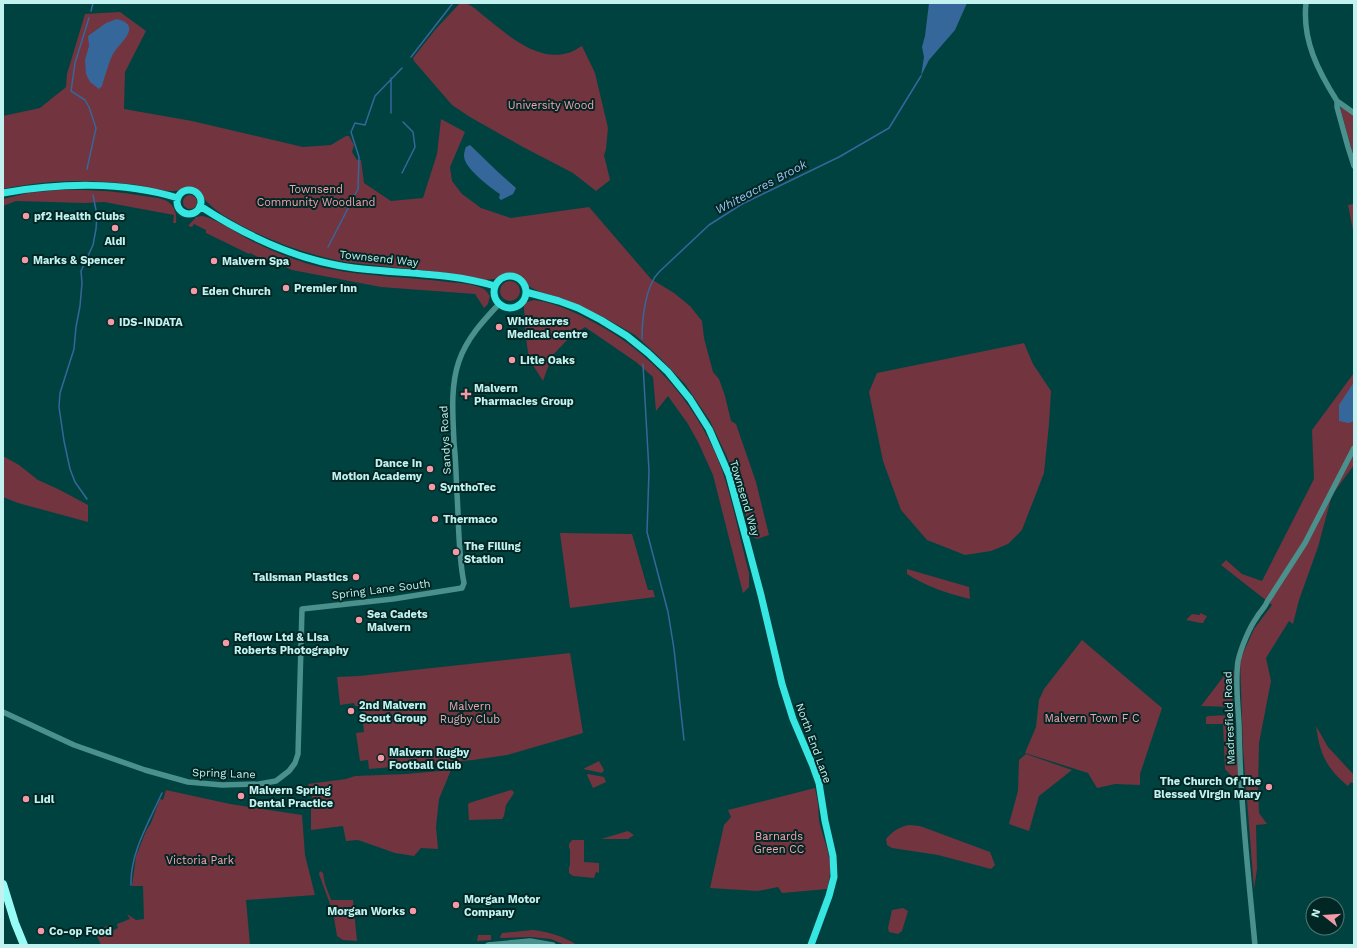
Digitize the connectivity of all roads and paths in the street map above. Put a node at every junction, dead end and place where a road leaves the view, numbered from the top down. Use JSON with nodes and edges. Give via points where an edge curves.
{"nodes":[{"id":1,"x":1306,"y":3,"type":"edge"},
{"id":2,"x":1337,"y":101,"type":"junction"},
{"id":3,"x":1354,"y":113,"type":"edge"},
{"id":4,"x":1354,"y":166,"type":"edge"},
{"id":5,"x":3,"y":194,"type":"edge"},
{"id":6,"x":178,"y":198,"type":"junction"},
{"id":7,"x":200,"y":206,"type":"junction"},
{"id":8,"x":495,"y":286,"type":"junction"},
{"id":9,"x":526,"y":292,"type":"junction"},
{"id":10,"x":499,"y":304,"type":"junction"},
{"id":11,"x":1354,"y":448,"type":"edge"},
{"id":12,"x":749,"y":547,"type":"joint"},
{"id":13,"x":462,"y":588,"type":"joint"},
{"id":14,"x":302,"y":609,"type":"joint"},
{"id":15,"x":3,"y":712,"type":"edge"},
{"id":16,"x":3,"y":884,"type":"edge"},
{"id":17,"x":24,"y":945,"type":"edge"},
{"id":18,"x":488,"y":945,"type":"edge"},
{"id":19,"x":554,"y":945,"type":"edge"},
{"id":20,"x":811,"y":945,"type":"edge"},
{"id":21,"x":1255,"y":945,"type":"edge"}],
"edges":[{"from":1,"to":2,"type":"street","via":[[1305,31],[1310,48]]},
{"from":2,"to":3,"type":"street"},
{"from":2,"to":4,"type":"street"},
{"from":5,"to":6,"type":"main road","via":[[86,185],[161,192]]},
{"from":6,"to":7,"type":"main road","via":[[179,207],[185,213],[194,212]]},
{"from":6,"to":7,"type":"main road","via":[[181,193],[191,190],[199,196]]},
{"from":7,"to":8,"type":"main road","name":"Townsend Way","via":[[248,234],[310,259],[352,268],[445,275]]},
{"from":8,"to":9,"type":"main road","via":[[502,278],[513,277],[522,282]]},
{"from":8,"to":10,"type":"main road","via":[[495,298]]},
{"from":9,"to":10,"type":"main road","via":[[524,299],[516,307],[505,308]]},
{"from":9,"to":12,"type":"main road","name":"Townsend Way","via":[[578,308],[601,320],[648,353],[668,372],[710,429],[729,474]]},
{"from":10,"to":13,"type":"street","name":"Sandys Road","via":[[467,342],[455,375],[452,417],[464,583]]},
{"from":11,"to":21,"type":"street","name":"Madresfield Road","via":[[1305,543],[1248,632],[1238,660],[1239,744]]},
{"from":12,"to":20,"type":"main road","name":"North End Lane","via":[[782,684],[818,783],[833,856],[834,877]]},
{"from":13,"to":14,"type":"street","name":"Spring Lane South"},
{"from":14,"to":15,"type":"street","name":"Spring Lane","via":[[298,754],[289,771],[276,781],[222,785],[188,782],[74,745]]},
{"from":16,"to":17,"type":"highway"},
{"from":18,"to":19,"type":"street","via":[[530,941]]}]}
